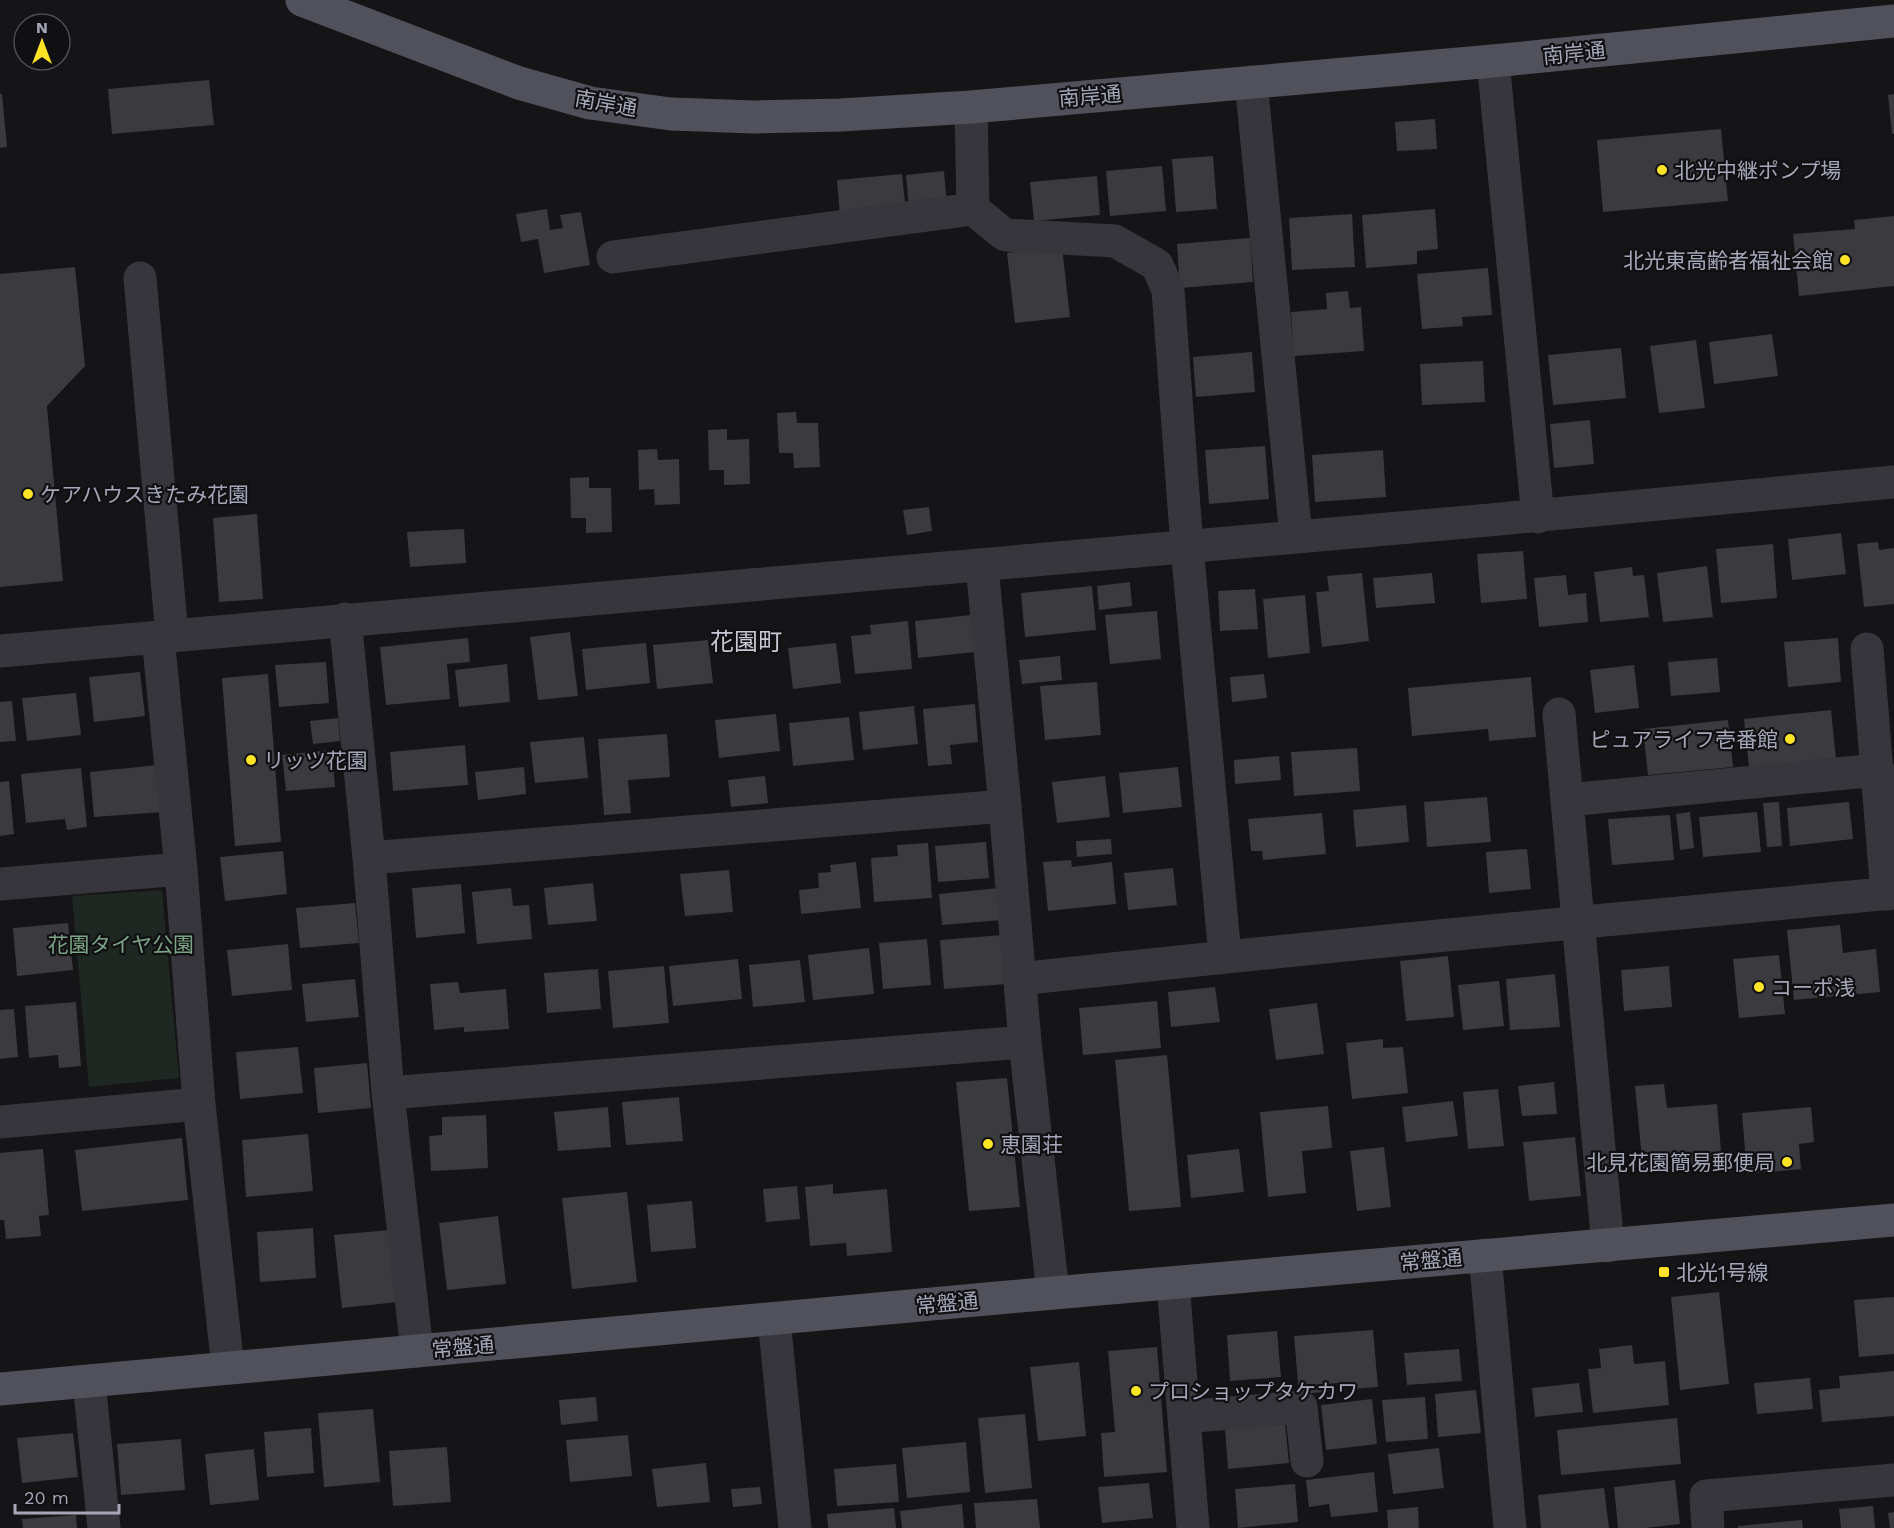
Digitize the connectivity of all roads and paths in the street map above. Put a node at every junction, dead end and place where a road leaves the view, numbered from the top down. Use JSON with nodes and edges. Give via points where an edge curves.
{"nodes":[{"id":1,"x":302,"y":0,"type":"edge"},
{"id":2,"x":1894,"y":21,"type":"edge"},
{"id":3,"x":1493,"y":61,"type":"junction"},
{"id":4,"x":1251,"y":82,"type":"junction"},
{"id":5,"x":971,"y":107,"type":"junction"},
{"id":6,"x":973,"y":210,"type":"junction"},
{"id":7,"x":613,"y":257,"type":"dead end"},
{"id":8,"x":140,"y":278,"type":"dead end"},
{"id":9,"x":1894,"y":482,"type":"edge"},
{"id":10,"x":1538,"y":517,"type":"junction"},
{"id":11,"x":1296,"y":537,"type":"junction"},
{"id":12,"x":1187,"y":547,"type":"junction"},
{"id":13,"x":982,"y":566,"type":"junction"},
{"id":14,"x":345,"y":619,"type":"junction"},
{"id":15,"x":165,"y":636,"type":"junction"},
{"id":16,"x":1867,"y":649,"type":"dead end"},
{"id":17,"x":0,"y":651,"type":"edge"},
{"id":18,"x":1559,"y":714,"type":"dead end"},
{"id":19,"x":1878,"y":770,"type":"junction"},
{"id":20,"x":1568,"y":800,"type":"junction"},
{"id":21,"x":1005,"y":806,"type":"junction"},
{"id":22,"x":369,"y":858,"type":"junction"},
{"id":23,"x":181,"y":869,"type":"junction"},
{"id":24,"x":0,"y":884,"type":"edge"},
{"id":25,"x":1891,"y":893,"type":"edge"},
{"id":26,"x":1578,"y":921,"type":"junction"},
{"id":27,"x":1225,"y":956,"type":"junction"},
{"id":28,"x":1020,"y":978,"type":"junction"},
{"id":29,"x":1025,"y":1042,"type":"junction"},
{"id":30,"x":388,"y":1093,"type":"junction"},
{"id":31,"x":199,"y":1104,"type":"junction"},
{"id":32,"x":0,"y":1122,"type":"edge"},
{"id":33,"x":1894,"y":1220,"type":"edge"},
{"id":34,"x":1608,"y":1246,"type":"junction"},
{"id":35,"x":1485,"y":1255,"type":"junction"},
{"id":36,"x":1173,"y":1283,"type":"junction"},
{"id":37,"x":1053,"y":1293,"type":"junction"},
{"id":38,"x":774,"y":1318,"type":"junction"},
{"id":39,"x":417,"y":1352,"type":"junction"},
{"id":40,"x":228,"y":1368,"type":"junction"},
{"id":41,"x":89,"y":1382,"type":"junction"},
{"id":42,"x":0,"y":1389,"type":"edge"},
{"id":43,"x":1184,"y":1417,"type":"junction"},
{"id":44,"x":1307,"y":1461,"type":"dead end"},
{"id":45,"x":1894,"y":1479,"type":"edge"},
{"id":46,"x":104,"y":1528,"type":"edge"},
{"id":47,"x":795,"y":1528,"type":"edge"},
{"id":48,"x":1193,"y":1528,"type":"edge"},
{"id":49,"x":1510,"y":1528,"type":"edge"},
{"id":50,"x":1708,"y":1528,"type":"edge"}],
"edges":[{"from":1,"to":5,"type":"main road","name":"南岸通","via":[[519,83],[590,103],[671,114],[754,117]]},
{"from":2,"to":3,"type":"main road","name":"南岸通"},
{"from":3,"to":4,"type":"main road","name":"南岸通"},
{"from":3,"to":10,"type":"street"},
{"from":4,"to":5,"type":"main road","name":"南岸通"},
{"from":4,"to":11,"type":"street"},
{"from":5,"to":6,"type":"street"},
{"from":6,"to":7,"type":"street"},
{"from":6,"to":12,"type":"street","via":[[1005,236],[1114,241],[1157,266],[1168,290]]},
{"from":8,"to":15,"type":"street"},
{"from":9,"to":10,"type":"street"},
{"from":10,"to":11,"type":"street"},
{"from":11,"to":12,"type":"street"},
{"from":12,"to":13,"type":"street"},
{"from":12,"to":27,"type":"street"},
{"from":13,"to":14,"type":"street"},
{"from":13,"to":21,"type":"street"},
{"from":14,"to":15,"type":"street"},
{"from":14,"to":22,"type":"street"},
{"from":15,"to":17,"type":"street"},
{"from":15,"to":23,"type":"street"},
{"from":16,"to":19,"type":"street"},
{"from":18,"to":20,"type":"street"},
{"from":19,"to":20,"type":"street"},
{"from":19,"to":25,"type":"street"},
{"from":20,"to":26,"type":"street"},
{"from":21,"to":22,"type":"street"},
{"from":21,"to":28,"type":"street"},
{"from":22,"to":30,"type":"street"},
{"from":23,"to":24,"type":"street"},
{"from":23,"to":31,"type":"street"},
{"from":25,"to":26,"type":"street"},
{"from":26,"to":27,"type":"street"},
{"from":26,"to":34,"type":"street"},
{"from":27,"to":28,"type":"street"},
{"from":28,"to":29,"type":"street"},
{"from":29,"to":30,"type":"street"},
{"from":29,"to":37,"type":"street"},
{"from":30,"to":39,"type":"street"},
{"from":31,"to":32,"type":"street"},
{"from":31,"to":40,"type":"street"},
{"from":33,"to":34,"type":"main road","name":"常盤通"},
{"from":34,"to":35,"type":"main road","name":"常盤通"},
{"from":35,"to":36,"type":"main road","name":"常盤通"},
{"from":35,"to":49,"type":"street"},
{"from":36,"to":37,"type":"main road","name":"常盤通"},
{"from":36,"to":43,"type":"street"},
{"from":37,"to":38,"type":"main road","name":"常盤通"},
{"from":38,"to":39,"type":"main road","name":"常盤通"},
{"from":38,"to":47,"type":"street"},
{"from":39,"to":40,"type":"main road","name":"常盤通"},
{"from":40,"to":41,"type":"main road","name":"常盤通"},
{"from":41,"to":42,"type":"main road","name":"常盤通"},
{"from":41,"to":46,"type":"street"},
{"from":43,"to":44,"type":"street","via":[[1302,1407]]},
{"from":43,"to":48,"type":"street"},
{"from":45,"to":50,"type":"street","via":[[1706,1496]]}]}
